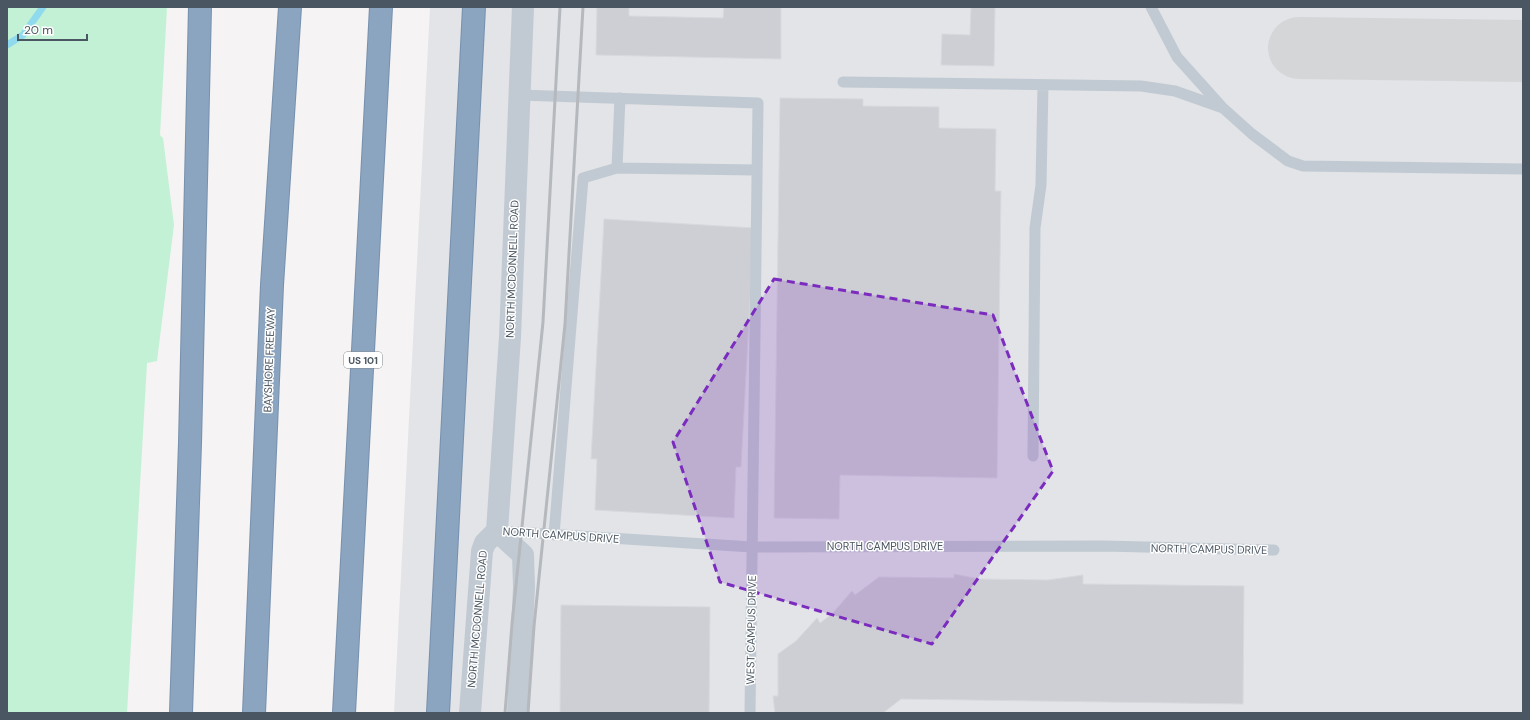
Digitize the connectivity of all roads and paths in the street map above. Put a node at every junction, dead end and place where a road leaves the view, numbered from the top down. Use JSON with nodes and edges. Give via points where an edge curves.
{"nodes":[{"id":1,"x":200,"y":7,"type":"edge"},
{"id":2,"x":290,"y":7,"type":"edge"},
{"id":3,"x":381,"y":7,"type":"edge"},
{"id":4,"x":474,"y":7,"type":"edge"},
{"id":5,"x":523,"y":7,"type":"edge"},
{"id":6,"x":1151,"y":7,"type":"edge"},
{"id":7,"x":843,"y":82,"type":"dead end"},
{"id":8,"x":1043,"y":85,"type":"junction"},
{"id":9,"x":519,"y":95,"type":"junction"},
{"id":10,"x":620,"y":98,"type":"junction"},
{"id":11,"x":1223,"y":108,"type":"junction"},
{"id":12,"x":617,"y":168,"type":"junction"},
{"id":13,"x":1523,"y":169,"type":"edge"},
{"id":14,"x":757,"y":170,"type":"junction"},
{"id":15,"x":1033,"y":456,"type":"dead end"},
{"id":16,"x":497,"y":531,"type":"junction"},
{"id":17,"x":554,"y":535,"type":"junction"},
{"id":18,"x":752,"y":547,"type":"junction"},
{"id":19,"x":1274,"y":550,"type":"dead end"},
{"id":20,"x":181,"y":713,"type":"edge"},
{"id":21,"x":254,"y":713,"type":"edge"},
{"id":22,"x":344,"y":713,"type":"edge"},
{"id":23,"x":438,"y":713,"type":"edge"},
{"id":24,"x":470,"y":713,"type":"edge"},
{"id":25,"x":518,"y":713,"type":"edge"},
{"id":26,"x":750,"y":713,"type":"edge"}],
"edges":[{"from":1,"to":20,"type":"highway"},
{"from":2,"to":21,"type":"highway","name":"BAYSHORE FREEWAY","via":[[272,285]]},
{"from":3,"to":22,"type":"highway","number":"US 101"},
{"from":4,"to":23,"type":"highway"},
{"from":5,"to":9,"type":"street","name":"NORTH MCDONNELL ROAD"},
{"from":6,"to":11,"type":"lane","via":[[1177,57]]},
{"from":7,"to":8,"type":"lane"},
{"from":8,"to":11,"type":"lane","via":[[1141,86],[1164,89]]},
{"from":8,"to":15,"type":"lane","via":[[1041,185],[1035,228]]},
{"from":9,"to":10,"type":"lane"},
{"from":9,"to":16,"type":"street","name":"NORTH MCDONNELL ROAD","via":[[510,337]]},
{"from":10,"to":12,"type":"lane"},
{"from":10,"to":14,"type":"lane","name":"WEST CAMPUS DRIVE","via":[[758,103]]},
{"from":11,"to":13,"type":"lane","via":[[1288,161],[1303,166]]},
{"from":12,"to":14,"type":"lane"},
{"from":12,"to":17,"type":"lane","via":[[583,178]]},
{"from":14,"to":18,"type":"lane","name":"WEST CAMPUS DRIVE"},
{"from":16,"to":17,"type":"lane","name":"NORTH CAMPUS DRIVE"},
{"from":16,"to":24,"type":"street","name":"NORTH MCDONNELL ROAD","via":[[485,543],[482,551]]},
{"from":16,"to":25,"type":"street","via":[[523,555],[524,587]]},
{"from":17,"to":18,"type":"lane","name":"NORTH CAMPUS DRIVE"},
{"from":18,"to":19,"type":"lane","name":"NORTH CAMPUS DRIVE","via":[[1102,546]]},
{"from":18,"to":26,"type":"lane","name":"WEST CAMPUS DRIVE"}]}
